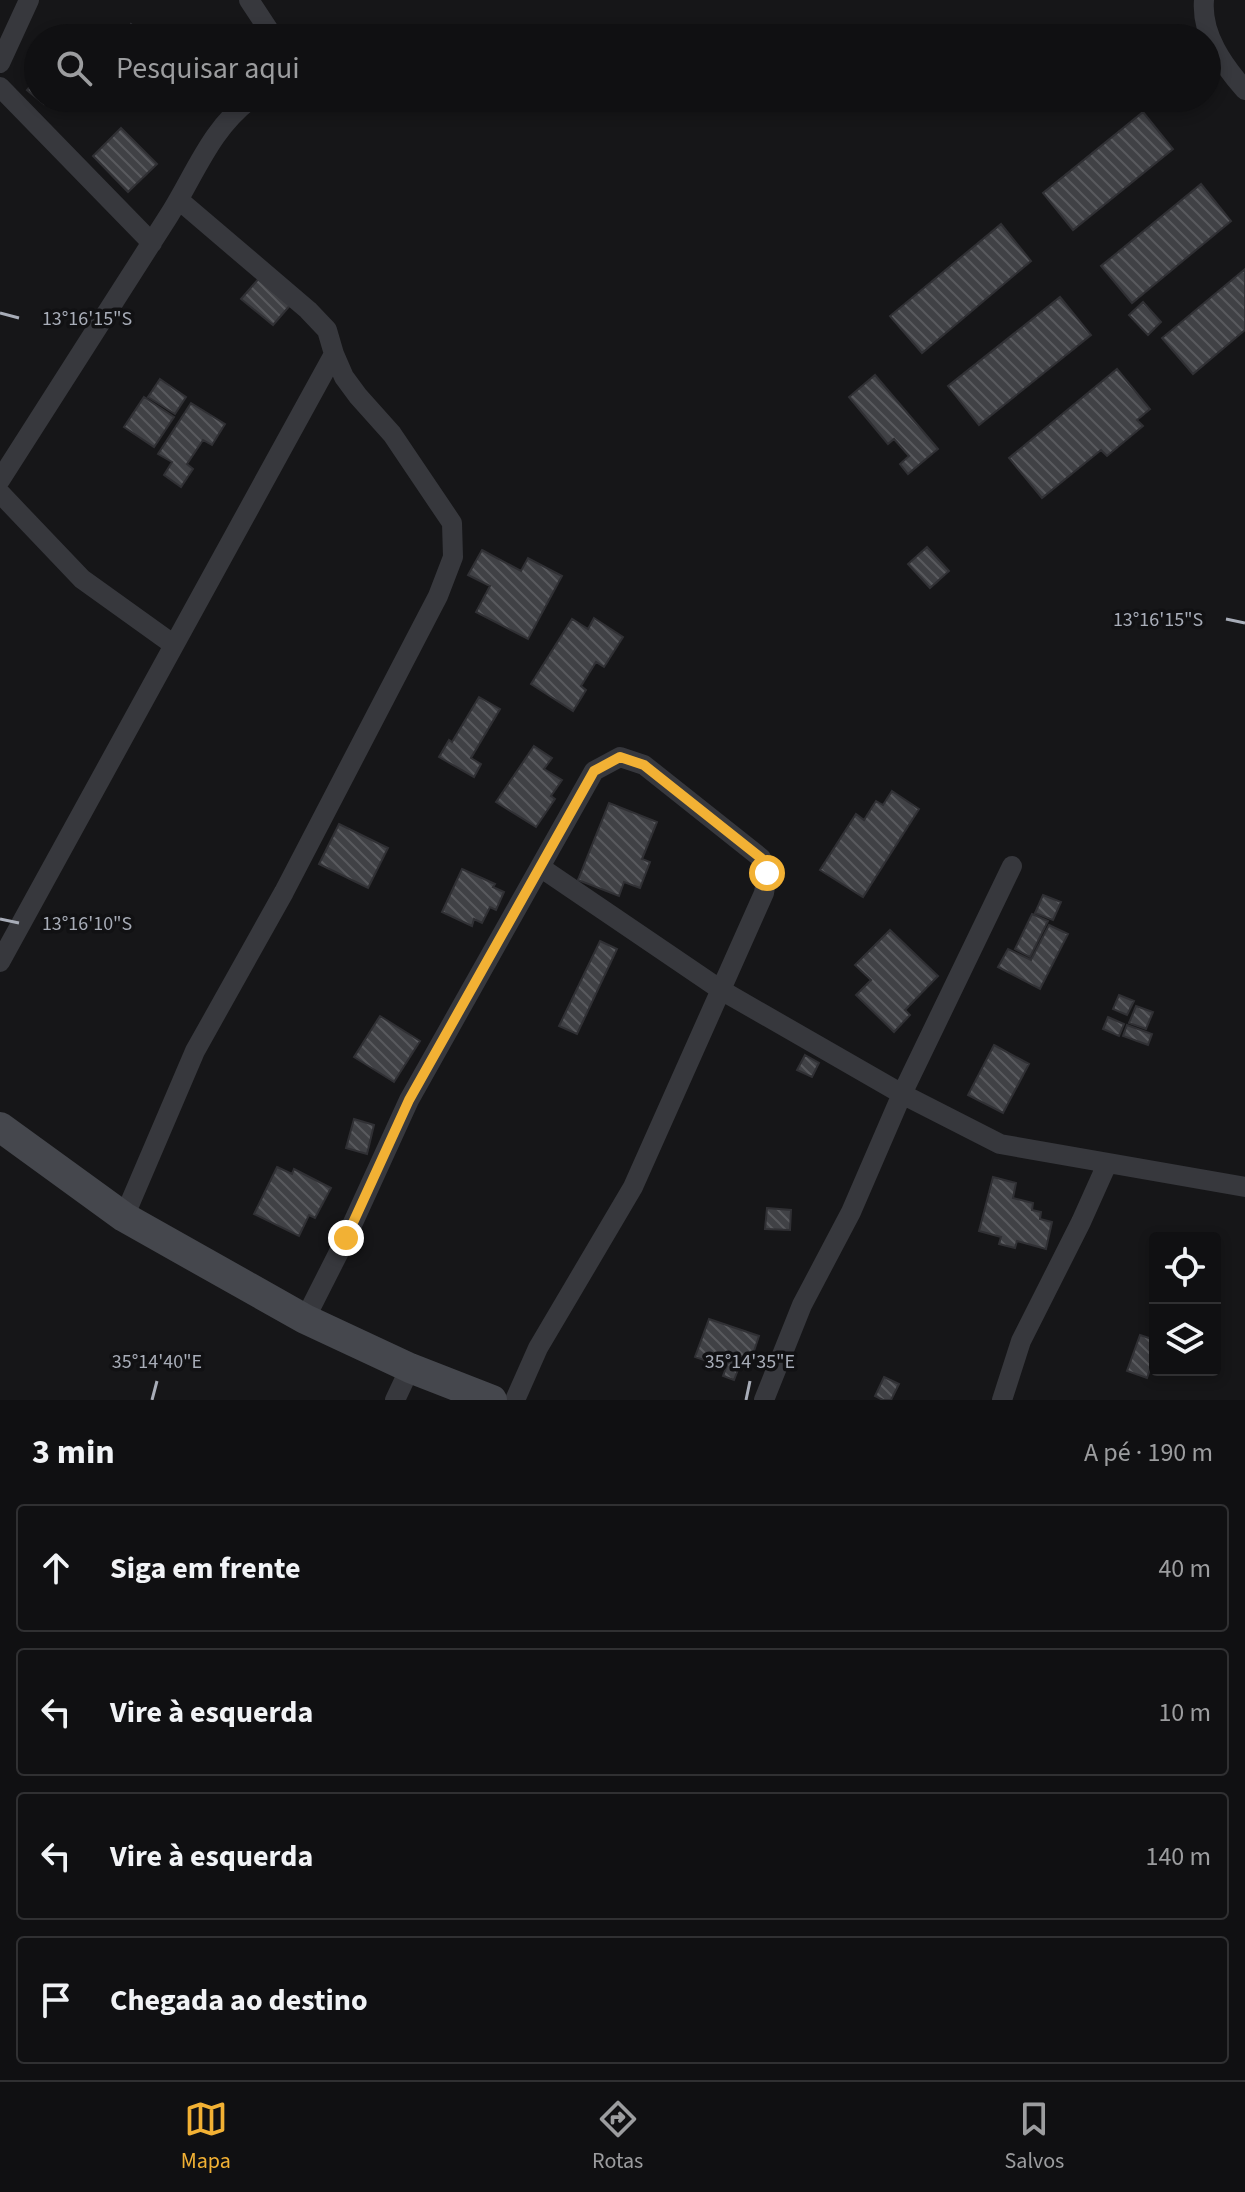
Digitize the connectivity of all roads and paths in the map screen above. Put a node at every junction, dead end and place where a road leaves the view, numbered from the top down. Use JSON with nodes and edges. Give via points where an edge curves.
{"nodes":[{"id":1,"x":29,"y":0,"type":"edge"},
{"id":2,"x":249,"y":0,"type":"edge"},
{"id":3,"x":1204,"y":0,"type":"edge"},
{"id":4,"x":265,"y":24,"type":"edge"},
{"id":5,"x":1206,"y":24,"type":"edge"},
{"id":6,"x":1221,"y":59,"type":"edge"},
{"id":7,"x":0,"y":63,"type":"edge"},
{"id":8,"x":0,"y":87,"type":"edge"},
{"id":9,"x":1245,"y":90,"type":"edge"},
{"id":10,"x":24,"y":112,"type":"edge"},
{"id":11,"x":24,"y":112,"type":"edge"},
{"id":12,"x":233,"y":112,"type":"edge"},
{"id":13,"x":179,"y":200,"type":"junction"},
{"id":14,"x":152,"y":243,"type":"junction"},
{"id":15,"x":334,"y":354,"type":"junction"},
{"id":16,"x":0,"y":480,"type":"edge"},
{"id":17,"x":0,"y":493,"type":"edge"},
{"id":18,"x":174,"y":645,"type":"junction"},
{"id":19,"x":1012,"y":866,"type":"dead end"},
{"id":20,"x":540,"y":867,"type":"junction"},
{"id":21,"x":0,"y":962,"type":"edge"},
{"id":22,"x":721,"y":990,"type":"junction"},
{"id":23,"x":902,"y":1094,"type":"junction"},
{"id":24,"x":0,"y":1127,"type":"edge"},
{"id":25,"x":1107,"y":1164,"type":"junction"},
{"id":26,"x":1245,"y":1187,"type":"edge"},
{"id":27,"x":124,"y":1217,"type":"junction"},
{"id":28,"x":305,"y":1319,"type":"junction"},
{"id":29,"x":410,"y":1368,"type":"junction"},
{"id":30,"x":395,"y":1400,"type":"edge"},
{"id":31,"x":492,"y":1400,"type":"edge"},
{"id":32,"x":515,"y":1400,"type":"edge"},
{"id":33,"x":764,"y":1400,"type":"edge"},
{"id":34,"x":1002,"y":1400,"type":"edge"}],
"edges":[{"from":1,"to":7,"type":"street"},
{"from":2,"to":4,"type":"street"},
{"from":3,"to":5,"type":"street"},
{"from":6,"to":9,"type":"street"},
{"from":8,"to":11,"type":"street"},
{"from":10,"to":14,"type":"street"},
{"from":12,"to":13,"type":"street"},
{"from":13,"to":14,"type":"street"},
{"from":13,"to":15,"type":"street","via":[[308,310],[327,330]]},
{"from":14,"to":16,"type":"street"},
{"from":15,"to":18,"type":"street"},
{"from":15,"to":27,"type":"street","via":[[344,377],[392,434],[452,523],[453,557],[438,596],[292,878],[195,1051]]},
{"from":17,"to":18,"type":"street","via":[[82,579]]},
{"from":18,"to":21,"type":"street"},
{"from":19,"to":23,"type":"street"},
{"from":20,"to":22,"type":"street"},
{"from":20,"to":22,"type":"street","via":[[594,771],[620,757],[644,765],[761,858],[767,873],[764,893]]},
{"from":20,"to":28,"type":"street","via":[[409,1100]]},
{"from":22,"to":23,"type":"street"},
{"from":22,"to":32,"type":"street","via":[[633,1187],[538,1348]]},
{"from":23,"to":25,"type":"street","via":[[1000,1144]]},
{"from":23,"to":33,"type":"street","via":[[851,1212],[802,1305]]},
{"from":24,"to":27,"type":"street"},
{"from":25,"to":26,"type":"street"},
{"from":25,"to":34,"type":"street","via":[[1021,1341]]},
{"from":27,"to":28,"type":"street"},
{"from":28,"to":29,"type":"street"},
{"from":29,"to":30,"type":"street"},
{"from":29,"to":31,"type":"street"}]}
